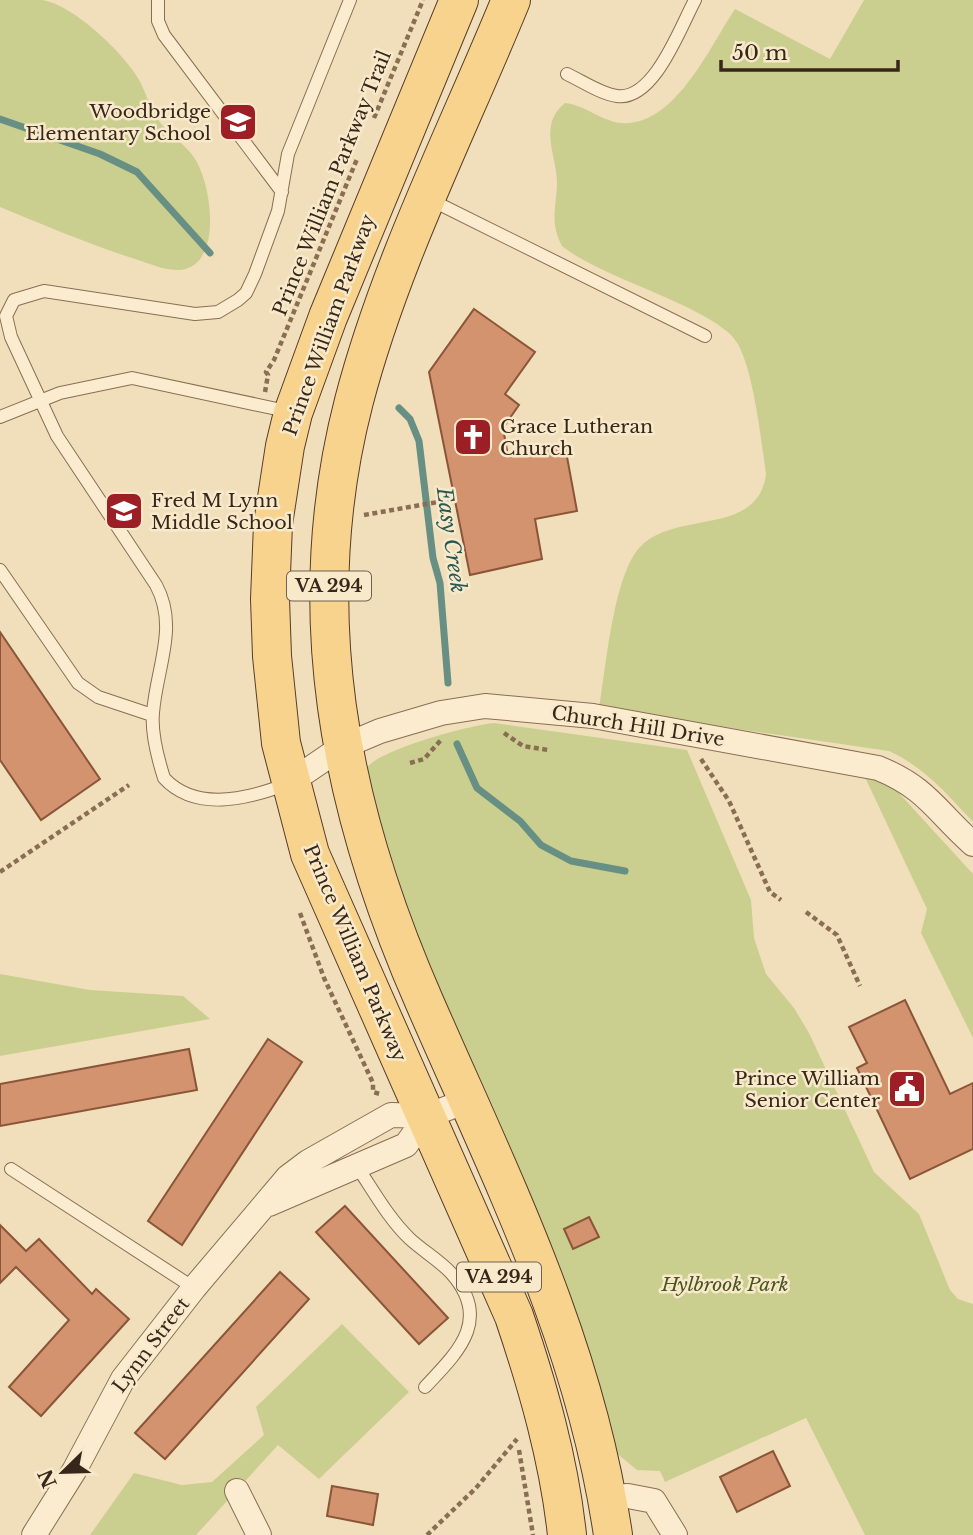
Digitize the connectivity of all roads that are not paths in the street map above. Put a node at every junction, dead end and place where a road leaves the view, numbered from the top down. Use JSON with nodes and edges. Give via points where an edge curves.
{"nodes":[{"id":1,"x":158,"y":0,"type":"edge"},
{"id":2,"x":350,"y":0,"type":"edge"},
{"id":3,"x":458,"y":0,"type":"edge"},
{"id":4,"x":511,"y":0,"type":"edge"},
{"id":5,"x":695,"y":0,"type":"edge"},
{"id":6,"x":567,"y":74,"type":"dead end"},
{"id":7,"x":282,"y":192,"type":"junction"},
{"id":8,"x":427,"y":198,"type":"junction"},
{"id":9,"x":705,"y":336,"type":"dead end"},
{"id":10,"x":40,"y":401,"type":"junction"},
{"id":11,"x":293,"y":413,"type":"junction"},
{"id":12,"x":0,"y":417,"type":"edge"},
{"id":13,"x":348,"y":426,"type":"junction"},
{"id":14,"x":0,"y":570,"type":"edge"},
{"id":15,"x":152,"y":715,"type":"junction"},
{"id":16,"x":342,"y":747,"type":"junction"},
{"id":17,"x":289,"y":783,"type":"junction"},
{"id":18,"x":973,"y":844,"type":"edge"},
{"id":19,"x":469,"y":1100,"type":"junction"},
{"id":20,"x":427,"y":1116,"type":"junction"},
{"id":21,"x":342,"y":1143,"type":"junction"},
{"id":22,"x":357,"y":1166,"type":"junction"},
{"id":23,"x":11,"y":1169,"type":"dead end"},
{"id":24,"x":266,"y":1205,"type":"junction"},
{"id":25,"x":194,"y":1288,"type":"junction"},
{"id":26,"x":425,"y":1387,"type":"dead end"},
{"id":27,"x":556,"y":1474,"type":"junction"},
{"id":28,"x":237,"y":1491,"type":"dead end"},
{"id":29,"x":607,"y":1497,"type":"junction"},
{"id":30,"x":34,"y":1535,"type":"edge"},
{"id":31,"x":258,"y":1535,"type":"edge"},
{"id":32,"x":553,"y":1535,"type":"edge"},
{"id":33,"x":567,"y":1535,"type":"edge"},
{"id":34,"x":613,"y":1535,"type":"edge"},
{"id":35,"x":675,"y":1535,"type":"edge"}],
"edges":[{"from":1,"to":7,"type":"lane","via":[[164,36]]},
{"from":2,"to":7,"type":"lane","via":[[288,154]]},
{"from":3,"to":11,"type":"main road","name":"Prince William Parkway","number":"VA 294"},
{"from":4,"to":8,"type":"main road","number":"VA 294"},
{"from":5,"to":6,"type":"lane","via":[[652,81],[637,93],[616,96]]},
{"from":7,"to":10,"type":"lane","via":[[246,293],[218,312],[195,314],[44,291],[14,300],[8,307],[7,325]]},
{"from":8,"to":9,"type":"lane"},
{"from":8,"to":13,"type":"main road","number":"VA 294","via":[[382,316]]},
{"from":10,"to":11,"type":"lane","via":[[84,386],[132,378]]},
{"from":10,"to":12,"type":"lane"},
{"from":10,"to":15,"type":"lane","via":[[64,448],[166,604],[167,635]]},
{"from":11,"to":13,"type":"main road"},
{"from":11,"to":17,"type":"main road","name":"Prince William Parkway","number":"VA 294","via":[[273,524],[270,599],[275,701]]},
{"from":13,"to":16,"type":"main road","number":"VA 294","via":[[331,533],[328,610]]},
{"from":14,"to":15,"type":"lane","via":[[78,683],[98,697]]},
{"from":15,"to":17,"type":"lane","via":[[161,770],[170,785],[221,800],[257,796]]},
{"from":16,"to":17,"type":"street","name":"Church Hill Drive"},
{"from":16,"to":18,"type":"street","name":"Church Hill Drive","via":[[421,718],[485,706],[593,716],[878,768],[925,794]]},
{"from":16,"to":19,"type":"main road","number":"VA 294","via":[[375,874],[397,936]]},
{"from":17,"to":20,"type":"main road","name":"Prince William Parkway","number":"VA 294","via":[[323,889]]},
{"from":19,"to":20,"type":"street","name":"Lynn Street"},
{"from":19,"to":29,"type":"main road","number":"VA 294","via":[[532,1243],[569,1346]]},
{"from":20,"to":21,"type":"street","name":"Lynn Street","via":[[391,1115]]},
{"from":20,"to":22,"type":"street","name":"Lynn Street","via":[[406,1145]]},
{"from":20,"to":27,"type":"main road","name":"Prince William Parkway","number":"VA 294","via":[[514,1316],[534,1373]]},
{"from":21,"to":22,"type":"lane"},
{"from":21,"to":24,"type":"street","name":"Lynn Street","via":[[288,1177]]},
{"from":22,"to":24,"type":"street","name":"Lynn Street"},
{"from":22,"to":26,"type":"lane","via":[[410,1239],[450,1272],[467,1305],[468,1336]]},
{"from":23,"to":25,"type":"lane"},
{"from":24,"to":25,"type":"street","name":"Lynn Street"},
{"from":25,"to":30,"type":"street","name":"Lynn Street","via":[[123,1380]]},
{"from":27,"to":32,"type":"main road"},
{"from":27,"to":33,"type":"main road","name":"Prince William Parkway","number":"VA 294"},
{"from":28,"to":31,"type":"street"},
{"from":29,"to":34,"type":"main road","number":"VA 294"},
{"from":29,"to":35,"type":"street","via":[[654,1501]]}]}
